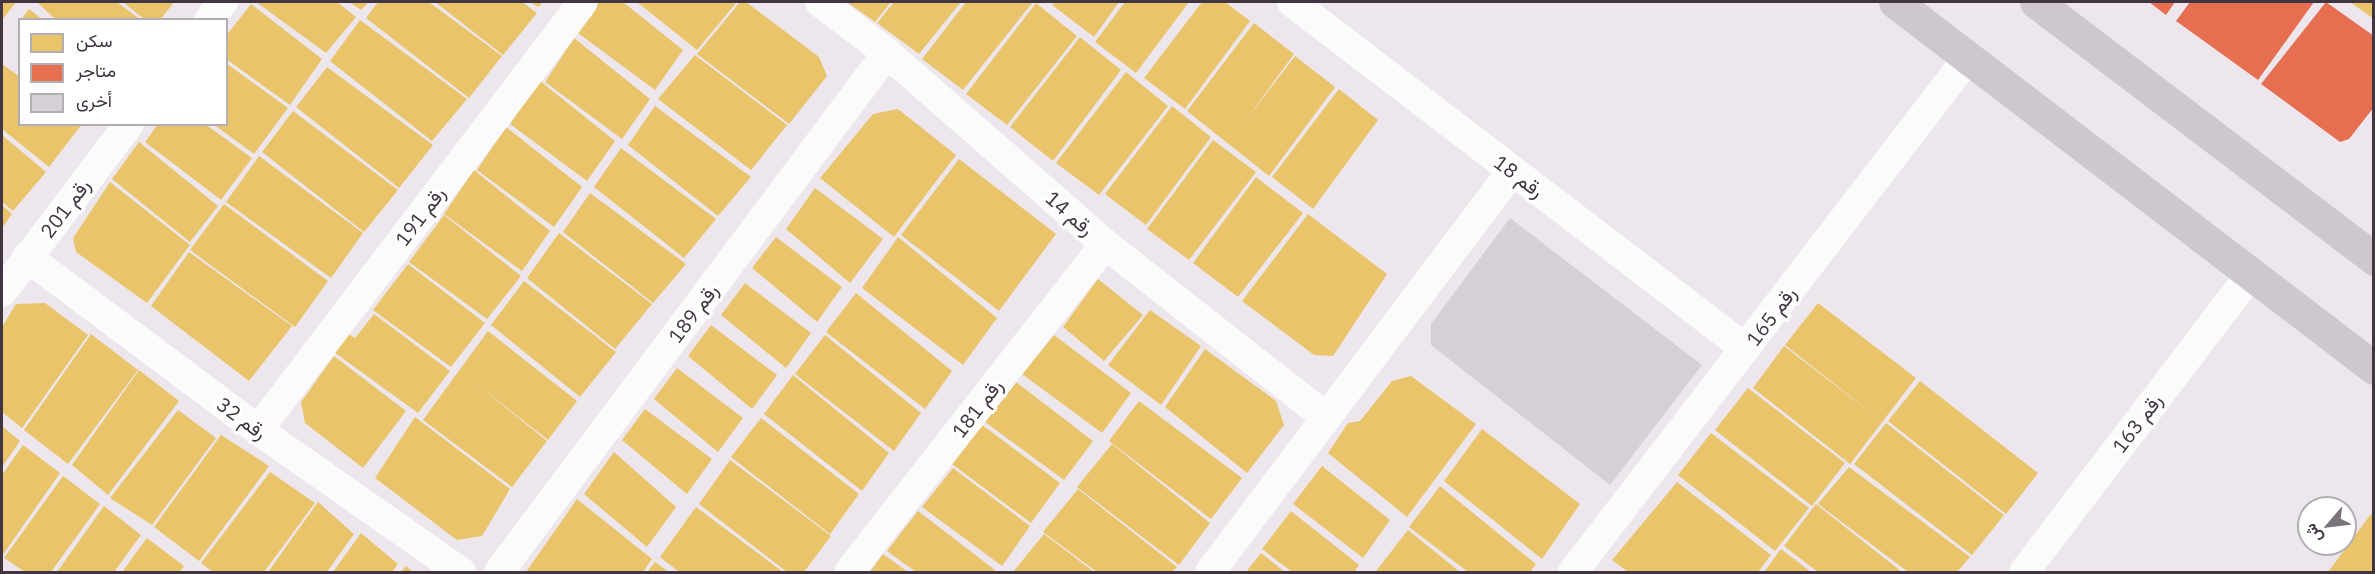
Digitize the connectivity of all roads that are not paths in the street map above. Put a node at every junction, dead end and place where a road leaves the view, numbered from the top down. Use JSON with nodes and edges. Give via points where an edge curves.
{"nodes":[{"id":1,"x":223,"y":2,"type":"edge"},
{"id":2,"x":583,"y":2,"type":"edge"},
{"id":3,"x":820,"y":2,"type":"edge"},
{"id":4,"x":1292,"y":2,"type":"edge"},
{"id":5,"x":1895,"y":2,"type":"edge"},
{"id":6,"x":2036,"y":2,"type":"edge"},
{"id":7,"x":211,"y":18,"type":"edge"},
{"id":8,"x":886,"y":53,"type":"junction"},
{"id":9,"x":1968,"y":57,"type":"junction"},
{"id":10,"x":127,"y":126,"type":"edge"},
{"id":11,"x":1512,"y":171,"type":"junction"},
{"id":12,"x":1105,"y":244,"type":"junction"},
{"id":13,"x":27,"y":257,"type":"junction"},
{"id":14,"x":2373,"y":259,"type":"edge"},
{"id":15,"x":2251,"y":274,"type":"junction"},
{"id":16,"x":2,"y":292,"type":"edge"},
{"id":17,"x":1746,"y":349,"type":"junction"},
{"id":18,"x":2373,"y":368,"type":"edge"},
{"id":19,"x":1326,"y":417,"type":"junction"},
{"id":20,"x":258,"y":430,"type":"junction"},
{"id":21,"x":2035,"y":568,"type":"edge"},
{"id":22,"x":461,"y":573,"type":"edge"},
{"id":23,"x":499,"y":573,"type":"edge"},
{"id":24,"x":849,"y":573,"type":"edge"},
{"id":25,"x":1210,"y":573,"type":"edge"},
{"id":26,"x":1573,"y":573,"type":"edge"}],
"edges":[{"from":1,"to":7,"type":"street"},
{"from":2,"to":20,"type":"street","name":"رقم 191"},
{"from":3,"to":8,"type":"street","name":"رقم 14"},
{"from":4,"to":11,"type":"street","name":"رقم 18"},
{"from":5,"to":9,"type":"street"},
{"from":6,"to":14,"type":"street"},
{"from":8,"to":12,"type":"street","name":"رقم 14"},
{"from":8,"to":23,"type":"street","name":"رقم 189"},
{"from":9,"to":15,"type":"street"},
{"from":9,"to":17,"type":"street","name":"رقم 165"},
{"from":10,"to":13,"type":"street","name":"رقم 201"},
{"from":11,"to":17,"type":"street","name":"رقم 18"},
{"from":11,"to":19,"type":"street"},
{"from":12,"to":19,"type":"street","name":"رقم 14"},
{"from":12,"to":24,"type":"street","name":"رقم 181"},
{"from":13,"to":16,"type":"street","name":"رقم 201"},
{"from":13,"to":20,"type":"street","name":"رقم 32"},
{"from":15,"to":18,"type":"street"},
{"from":15,"to":21,"type":"street","name":"رقم 163"},
{"from":17,"to":26,"type":"street","name":"رقم 165"},
{"from":19,"to":25,"type":"street"},
{"from":20,"to":22,"type":"street","name":"رقم 32"}]}
